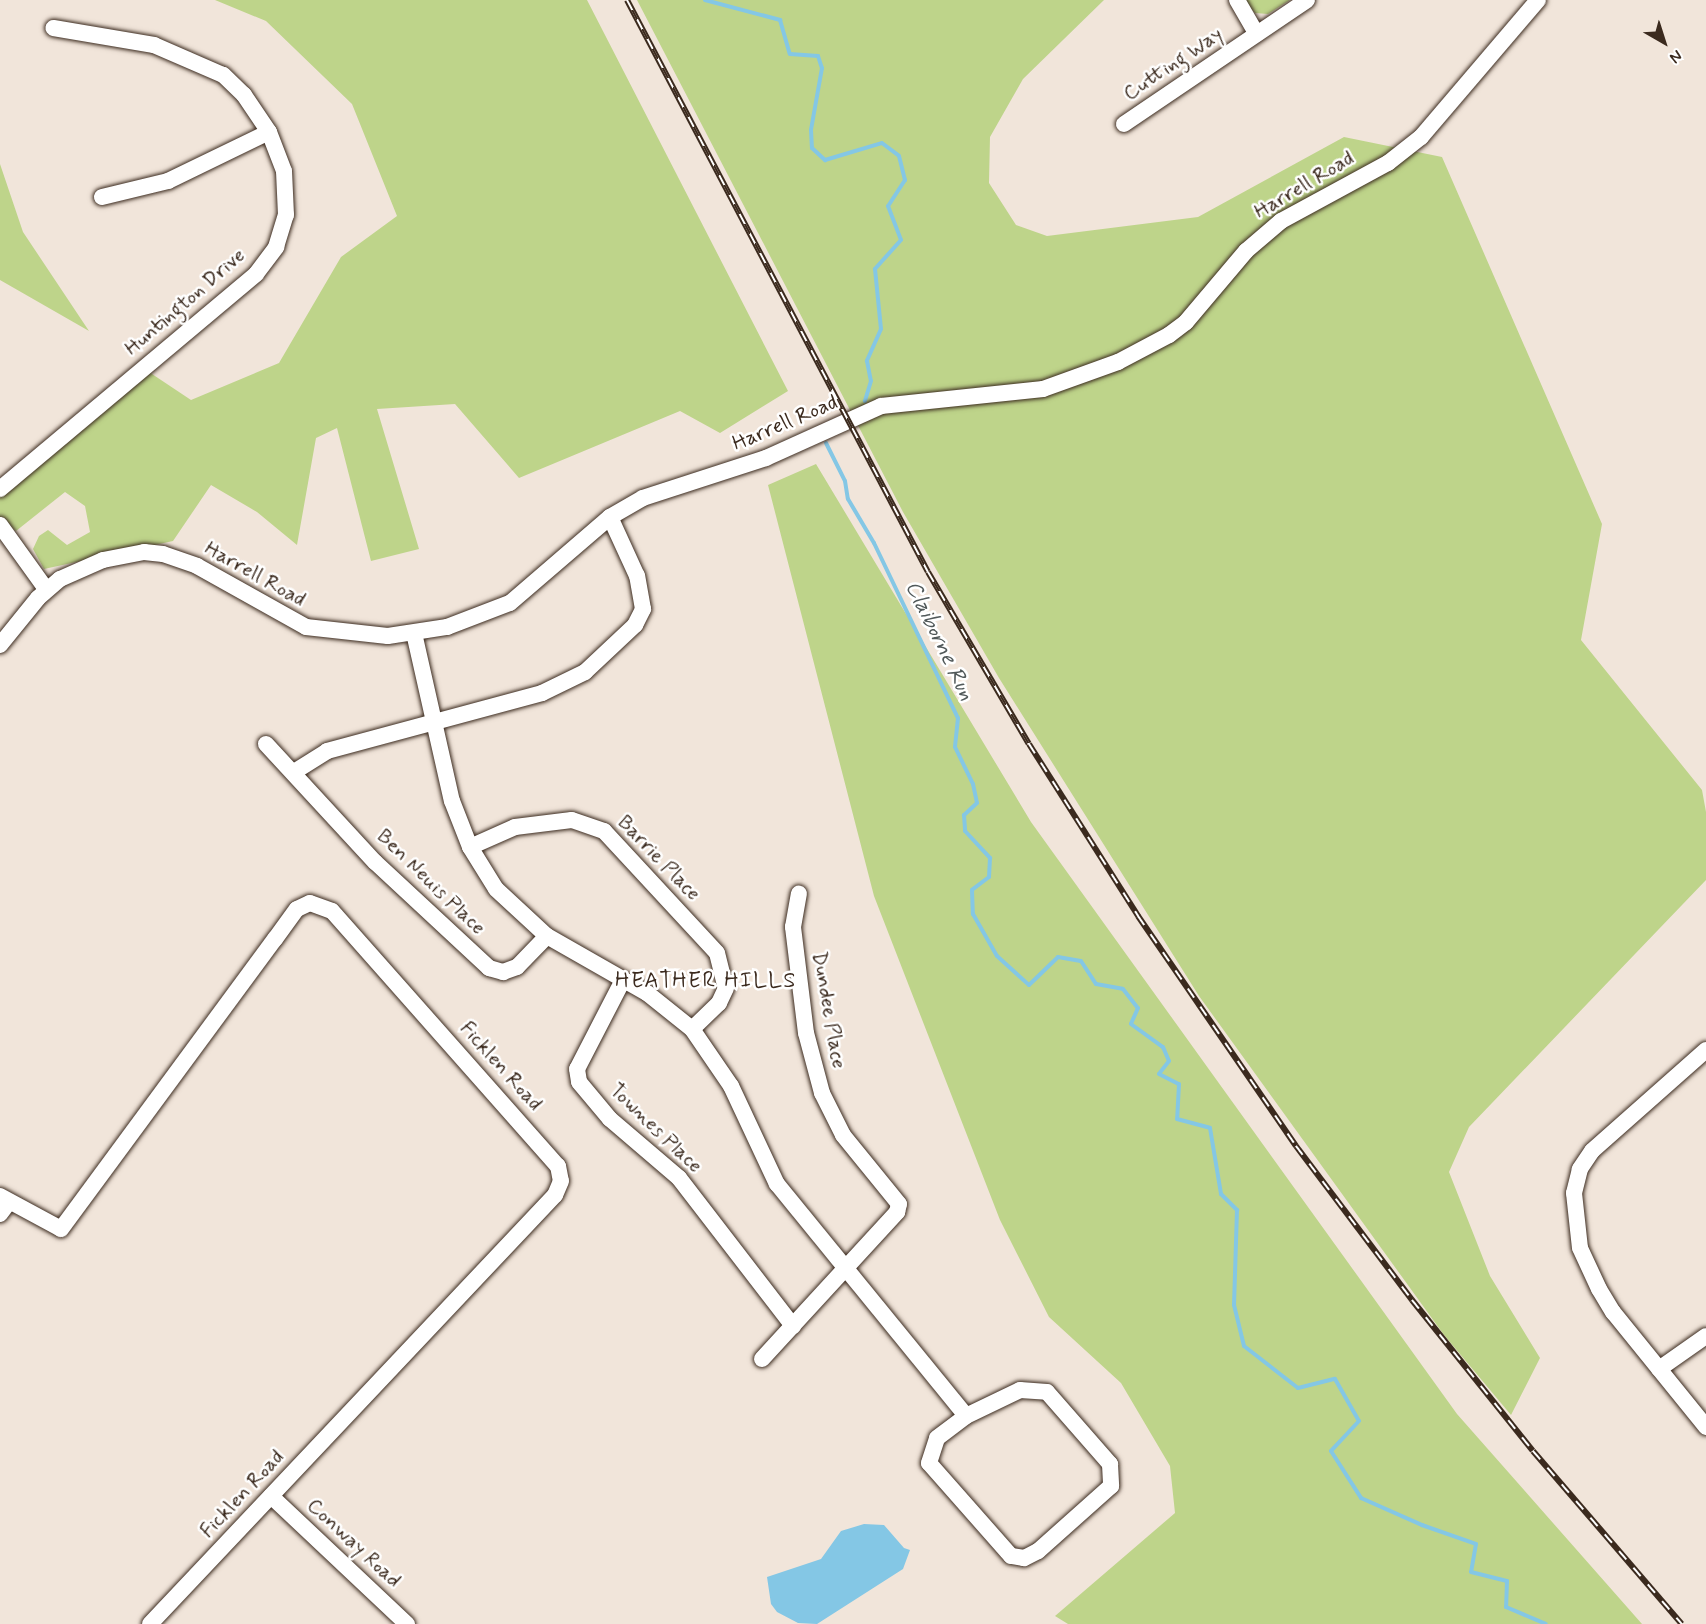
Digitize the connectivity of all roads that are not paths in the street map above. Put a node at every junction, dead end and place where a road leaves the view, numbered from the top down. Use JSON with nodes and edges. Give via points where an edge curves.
{"nodes":[{"id":1,"x":1237,"y":0,"type":"edge"},
{"id":2,"x":1307,"y":0,"type":"edge"},
{"id":3,"x":1538,"y":0,"type":"edge"},
{"id":4,"x":53,"y":28,"type":"dead end"},
{"id":5,"x":1257,"y":34,"type":"junction"},
{"id":6,"x":1125,"y":124,"type":"dead end"},
{"id":7,"x":269,"y":132,"type":"junction"},
{"id":8,"x":102,"y":197,"type":"dead end"},
{"id":9,"x":0,"y":489,"type":"edge"},
{"id":10,"x":610,"y":517,"type":"junction"},
{"id":11,"x":0,"y":525,"type":"edge"},
{"id":12,"x":46,"y":590,"type":"junction"},
{"id":13,"x":414,"y":633,"type":"junction"},
{"id":14,"x":0,"y":645,"type":"edge"},
{"id":15,"x":434,"y":719,"type":"junction"},
{"id":16,"x":266,"y":744,"type":"dead end"},
{"id":17,"x":294,"y":772,"type":"junction"},
{"id":18,"x":470,"y":847,"type":"junction"},
{"id":19,"x":799,"y":894,"type":"dead end"},
{"id":20,"x":547,"y":936,"type":"junction"},
{"id":21,"x":623,"y":980,"type":"junction"},
{"id":22,"x":692,"y":1029,"type":"junction"},
{"id":23,"x":1706,"y":1050,"type":"edge"},
{"id":24,"x":3,"y":1204,"type":"edge"},
{"id":25,"x":845,"y":1269,"type":"junction"},
{"id":26,"x":793,"y":1326,"type":"junction"},
{"id":27,"x":1706,"y":1336,"type":"edge"},
{"id":28,"x":762,"y":1359,"type":"dead end"},
{"id":29,"x":1659,"y":1369,"type":"junction"},
{"id":30,"x":966,"y":1416,"type":"junction"},
{"id":31,"x":1706,"y":1427,"type":"edge"},
{"id":32,"x":271,"y":1496,"type":"junction"},
{"id":33,"x":150,"y":1624,"type":"edge"},
{"id":34,"x":407,"y":1624,"type":"edge"}],
"edges":[{"from":1,"to":5,"type":"street"},
{"from":2,"to":5,"type":"street","name":"Cutting Way"},
{"from":3,"to":10,"type":"street","name":"Harrell Road","via":[[1421,137],[1388,163],[1306,206],[1264,234],[1201,306],[1169,335],[1118,362],[1043,389],[881,406],[766,458],[643,498]]},
{"from":4,"to":7,"type":"street","name":"Huntington Drive","via":[[154,45],[201,62],[223,75],[244,95]]},
{"from":5,"to":6,"type":"street","name":"Cutting Way"},
{"from":7,"to":8,"type":"street","via":[[168,181]]},
{"from":7,"to":9,"type":"street","name":"Huntington Drive","via":[[284,171],[288,198],[282,231],[267,261]]},
{"from":10,"to":13,"type":"street","name":"Harrell Road","via":[[510,603],[480,617]]},
{"from":10,"to":15,"type":"street","via":[[623,540],[644,600],[635,625],[585,672],[558,688]]},
{"from":11,"to":12,"type":"street"},
{"from":12,"to":13,"type":"street","name":"Harrell Road","via":[[60,579],[103,560],[123,554],[162,554],[197,566],[306,627],[357,635]]},
{"from":12,"to":14,"type":"street","name":"Harrell Road"},
{"from":13,"to":15,"type":"street"},
{"from":15,"to":17,"type":"street","via":[[327,751]]},
{"from":15,"to":18,"type":"street","via":[[452,801]]},
{"from":16,"to":17,"type":"street","name":"Ben Neuis Place"},
{"from":17,"to":20,"type":"street","name":"Ben Neuis Place","via":[[382,870],[489,968],[503,972],[517,967]]},
{"from":18,"to":20,"type":"street","via":[[502,895]]},
{"from":18,"to":22,"type":"street","name":"Barrie Place","via":[[515,827],[572,820],[604,831],[717,952],[726,988],[719,1003]]},
{"from":19,"to":25,"type":"street","name":"Dundee Place","via":[[793,927],[806,1033],[822,1093],[843,1135],[898,1204],[897,1212]]},
{"from":20,"to":21,"type":"street"},
{"from":21,"to":22,"type":"street","via":[[668,1007]]},
{"from":21,"to":26,"type":"street","name":"Townes Place","via":[[577,1069],[579,1082],[617,1126],[679,1178]]},
{"from":22,"to":25,"type":"street","via":[[732,1086],[751,1136],[777,1184]]},
{"from":23,"to":29,"type":"street","via":[[1608,1134],[1586,1159],[1575,1184],[1575,1228],[1586,1263],[1613,1312]]},
{"from":24,"to":32,"type":"street","name":"Ficklen Road","via":[[61,1229],[297,909],[310,903],[332,911],[538,1141],[558,1166],[561,1181],[555,1194]]},
{"from":25,"to":26,"type":"street"},
{"from":25,"to":30,"type":"street","via":[[876,1301]]},
{"from":26,"to":28,"type":"street"},
{"from":27,"to":29,"type":"street"},
{"from":29,"to":31,"type":"street"},
{"from":30,"to":30,"type":"street","via":[[1020,1389],[1047,1392],[1110,1464],[1111,1486],[1038,1551],[1024,1558],[1011,1556],[929,1463],[937,1438]]},
{"from":32,"to":33,"type":"street","name":"Ficklen Road"},
{"from":32,"to":34,"type":"street","name":"Conway Road"}]}
